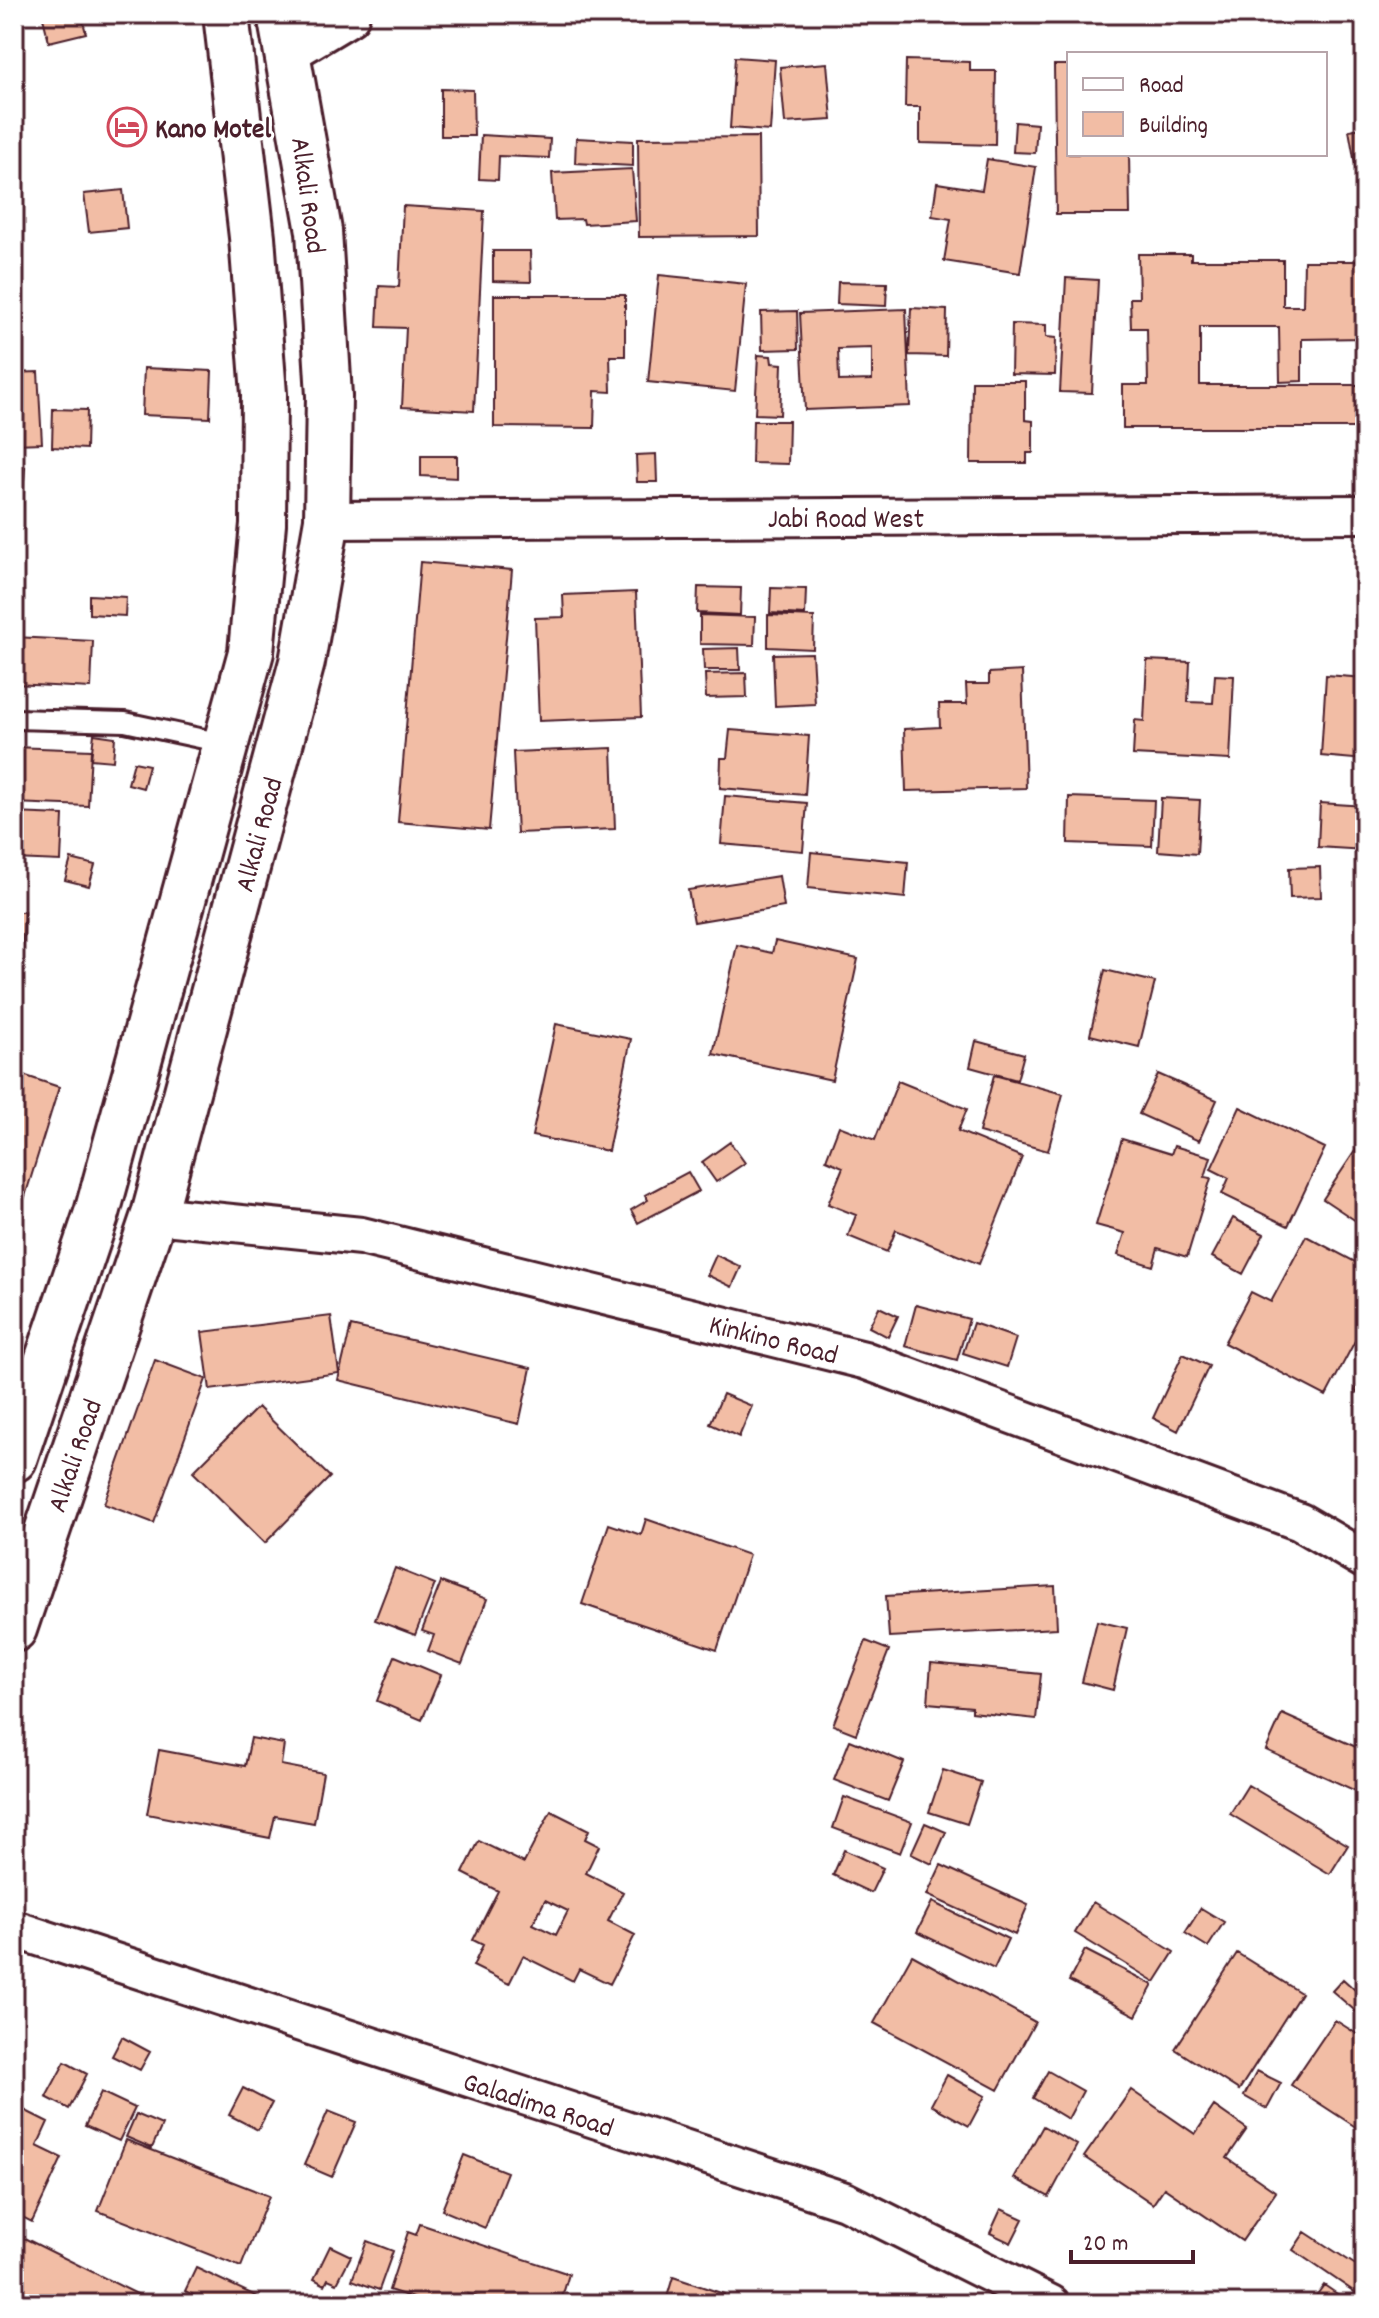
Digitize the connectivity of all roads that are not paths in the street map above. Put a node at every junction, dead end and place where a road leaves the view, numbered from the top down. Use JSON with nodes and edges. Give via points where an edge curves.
{"nodes":[{"id":1,"x":226,"y":14,"type":"edge"},
{"id":2,"x":347,"y":14,"type":"edge"},
{"id":3,"x":284,"y":32,"type":"edge"},
{"id":4,"x":1365,"y":514,"type":"edge"},
{"id":5,"x":327,"y":520,"type":"junction"},
{"id":6,"x":14,"y":719,"type":"edge"},
{"id":7,"x":227,"y":744,"type":"junction"},
{"id":8,"x":154,"y":1215,"type":"junction"},
{"id":9,"x":14,"y":1459,"type":"edge"},
{"id":10,"x":1365,"y":1560,"type":"edge"},
{"id":11,"x":14,"y":1629,"type":"edge"},
{"id":12,"x":14,"y":1929,"type":"edge"},
{"id":13,"x":1051,"y":2304,"type":"edge"}],
"edges":[{"from":1,"to":7,"type":"main road","name":"Alkali Road","via":[[264,394],[263,524],[251,652]]},
{"from":2,"to":3,"type":"main road"},
{"from":3,"to":5,"type":"main road","name":"Alkali Road","via":[[319,231],[329,396]]},
{"from":4,"to":5,"type":"street","name":"Jabi Road West"},
{"from":5,"to":8,"type":"main road","name":"Alkali Road","via":[[302,662]]},
{"from":6,"to":7,"type":"lane","via":[[125,722]]},
{"from":7,"to":9,"type":"main road","name":"Alkali Road","via":[[97,1213]]},
{"from":8,"to":10,"type":"street","name":"Kinkino Road","via":[[361,1236],[864,1360],[1300,1522]]},
{"from":8,"to":11,"type":"main road","name":"Alkali Road"},
{"from":12,"to":13,"type":"street","name":"Galadima Road","via":[[845,2201]]}]}
